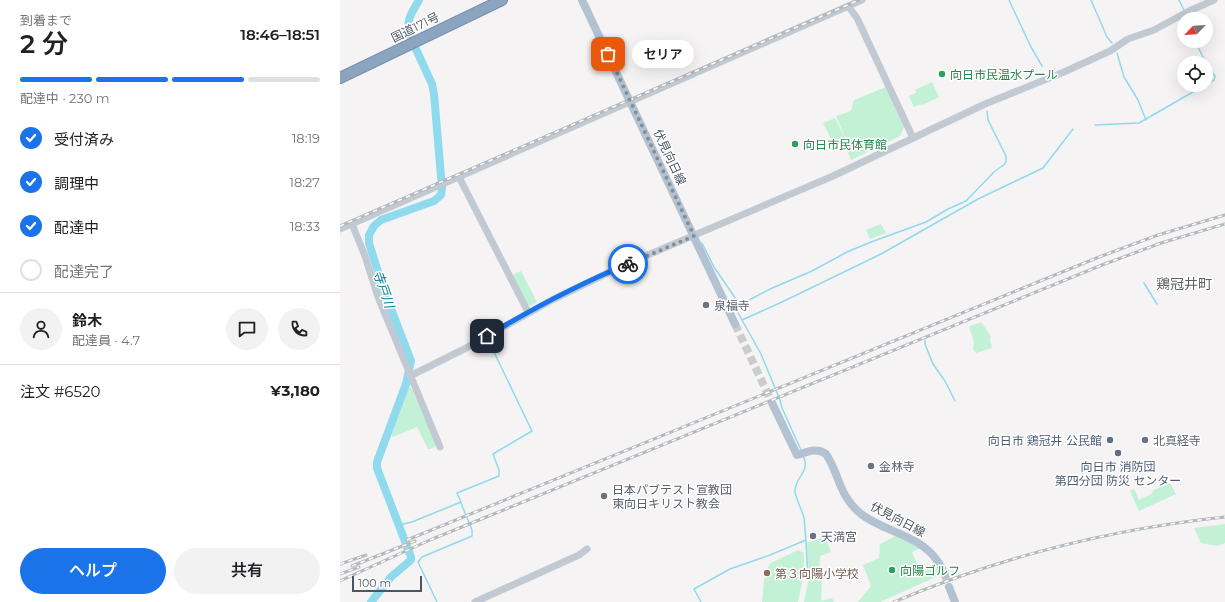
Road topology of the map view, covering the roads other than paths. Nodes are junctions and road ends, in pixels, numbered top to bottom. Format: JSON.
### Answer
{"nodes":[{"id":1,"x":502,"y":0,"type":"edge"},
{"id":2,"x":582,"y":0,"type":"edge"},
{"id":3,"x":862,"y":0,"type":"edge"},
{"id":4,"x":1214,"y":0,"type":"edge"},
{"id":5,"x":848,"y":6,"type":"junction"},
{"id":6,"x":340,"y":78,"type":"edge"},
{"id":7,"x":631,"y":102,"type":"junction"},
{"id":8,"x":913,"y":138,"type":"junction"},
{"id":9,"x":459,"y":177,"type":"junction"},
{"id":10,"x":352,"y":224,"type":"junction"},
{"id":11,"x":340,"y":230,"type":"edge"},
{"id":12,"x":694,"y":236,"type":"junction"},
{"id":13,"x":528,"y":312,"type":"junction"},
{"id":14,"x":735,"y":324,"type":"tunnel mouth"},
{"id":15,"x":410,"y":376,"type":"junction"},
{"id":16,"x":773,"y":405,"type":"tunnel mouth"},
{"id":17,"x":440,"y":447,"type":"dead end"},
{"id":18,"x":587,"y":549,"type":"dead end"},
{"id":19,"x":944,"y":576,"type":"tunnel mouth"},
{"id":20,"x":949,"y":588,"type":"tunnel mouth"},
{"id":21,"x":475,"y":602,"type":"edge"},
{"id":22,"x":955,"y":602,"type":"edge"}],
"edges":[{"from":1,"to":6,"type":"highway","name":"国道171号"},
{"from":2,"to":7,"type":"main road","name":"伏見向日線"},
{"from":3,"to":5,"type":"street"},
{"from":4,"to":8,"type":"street"},
{"from":5,"to":7,"type":"street"},
{"from":5,"to":8,"type":"street"},
{"from":7,"to":9,"type":"street"},
{"from":7,"to":12,"type":"main road","name":"伏見向日線"},
{"from":8,"to":12,"type":"street"},
{"from":9,"to":10,"type":"street"},
{"from":9,"to":13,"type":"street"},
{"from":10,"to":11,"type":"street"},
{"from":10,"to":15,"type":"street"},
{"from":12,"to":13,"type":"street"},
{"from":12,"to":14,"type":"main road","name":"伏見向日線"},
{"from":13,"to":15,"type":"street"},
{"from":15,"to":17,"type":"street"},
{"from":16,"to":19,"type":"main road","name":"伏見向日線"},
{"from":18,"to":21,"type":"street"},
{"from":20,"to":22,"type":"main road"}]}
